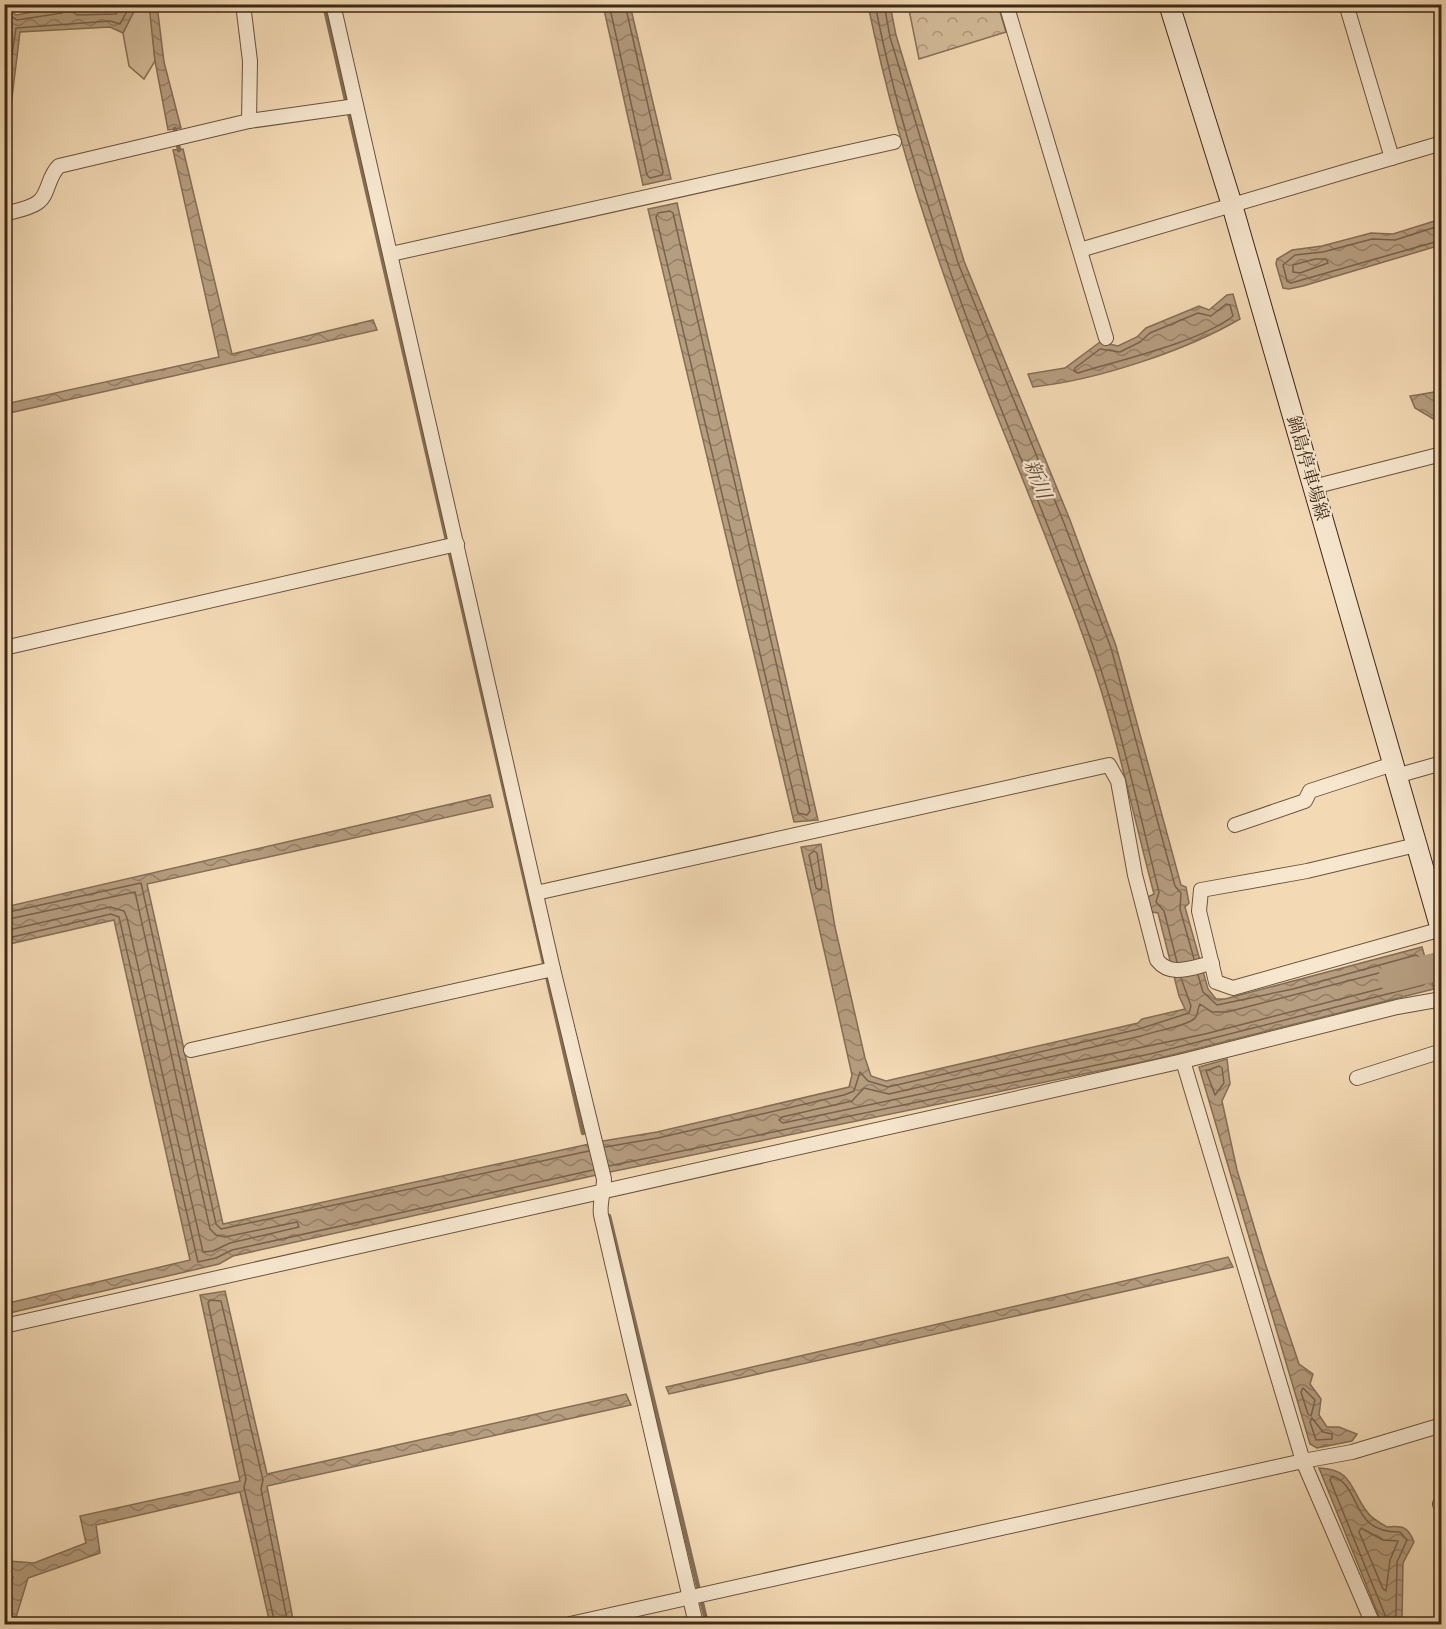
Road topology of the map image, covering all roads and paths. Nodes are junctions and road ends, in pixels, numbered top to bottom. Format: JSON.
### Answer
{"nodes":[{"id":1,"x":243,"y":4,"type":"edge"},
{"id":2,"x":333,"y":4,"type":"edge"},
{"id":3,"x":1006,"y":4,"type":"edge"},
{"id":4,"x":1169,"y":4,"type":"edge"},
{"id":5,"x":1346,"y":4,"type":"edge"},
{"id":6,"x":356,"y":106,"type":"junction"},
{"id":7,"x":249,"y":121,"type":"junction"},
{"id":8,"x":894,"y":142,"type":"dead end"},
{"id":9,"x":1442,"y":143,"type":"edge"},
{"id":10,"x":1392,"y":158,"type":"junction"},
{"id":11,"x":1232,"y":205,"type":"junction"},
{"id":12,"x":4,"y":214,"type":"edge"},
{"id":13,"x":1080,"y":250,"type":"junction"},
{"id":14,"x":391,"y":254,"type":"junction"},
{"id":15,"x":1106,"y":338,"type":"dead end"},
{"id":16,"x":1442,"y":454,"type":"edge"},
{"id":17,"x":1313,"y":487,"type":"junction"},
{"id":18,"x":457,"y":544,"type":"junction"},
{"id":19,"x":4,"y":648,"type":"edge"},
{"id":20,"x":1442,"y":763,"type":"edge"},
{"id":21,"x":1395,"y":770,"type":"junction"},
{"id":22,"x":1235,"y":825,"type":"dead end"},
{"id":23,"x":1416,"y":845,"type":"junction"},
{"id":24,"x":536,"y":893,"type":"junction"},
{"id":25,"x":1441,"y":931,"type":"edge"},
{"id":26,"x":1208,"y":964,"type":"junction"},
{"id":27,"x":548,"y":970,"type":"junction"},
{"id":28,"x":1442,"y":999,"type":"edge"},
{"id":29,"x":192,"y":1050,"type":"dead end"},
{"id":30,"x":1442,"y":1051,"type":"edge"},
{"id":31,"x":1183,"y":1061,"type":"junction"},
{"id":32,"x":1357,"y":1078,"type":"dead end"},
{"id":33,"x":604,"y":1185,"type":"junction"},
{"id":34,"x":4,"y":1326,"type":"edge"},
{"id":35,"x":1442,"y":1425,"type":"edge"},
{"id":36,"x":1303,"y":1461,"type":"junction"},
{"id":37,"x":690,"y":1598,"type":"junction"},
{"id":38,"x":570,"y":1624,"type":"edge"},
{"id":39,"x":696,"y":1624,"type":"edge"},
{"id":40,"x":1373,"y":1624,"type":"edge"}],
"edges":[{"from":1,"to":7,"type":"street"},
{"from":2,"to":6,"type":"street"},
{"from":3,"to":13,"type":"street"},
{"from":4,"to":11,"type":"main road","name":"鍋島停車場線"},
{"from":5,"to":10,"type":"street"},
{"from":6,"to":7,"type":"street"},
{"from":6,"to":14,"type":"street"},
{"from":7,"to":12,"type":"street"},
{"from":8,"to":14,"type":"street"},
{"from":9,"to":10,"type":"street"},
{"from":10,"to":11,"type":"street"},
{"from":11,"to":13,"type":"street"},
{"from":11,"to":17,"type":"main road","name":"鍋島停車場線"},
{"from":13,"to":15,"type":"street"},
{"from":14,"to":18,"type":"street"},
{"from":16,"to":17,"type":"street"},
{"from":17,"to":21,"type":"main road","name":"鍋島停車場線"},
{"from":18,"to":19,"type":"street"},
{"from":18,"to":24,"type":"street"},
{"from":20,"to":21,"type":"street"},
{"from":21,"to":22,"type":"street"},
{"from":21,"to":23,"type":"main road","name":"鍋島停車場線"},
{"from":23,"to":25,"type":"main road","name":"鍋島停車場線"},
{"from":23,"to":26,"type":"street"},
{"from":24,"to":26,"type":"street"},
{"from":24,"to":27,"type":"street"},
{"from":25,"to":26,"type":"street"},
{"from":27,"to":29,"type":"street"},
{"from":27,"to":33,"type":"street"},
{"from":28,"to":31,"type":"street"},
{"from":30,"to":32,"type":"street"},
{"from":31,"to":33,"type":"street"},
{"from":31,"to":36,"type":"street"},
{"from":33,"to":34,"type":"street"},
{"from":33,"to":37,"type":"street"},
{"from":35,"to":36,"type":"street"},
{"from":36,"to":37,"type":"street"},
{"from":36,"to":40,"type":"street"},
{"from":37,"to":38,"type":"street"},
{"from":37,"to":39,"type":"street"}]}
